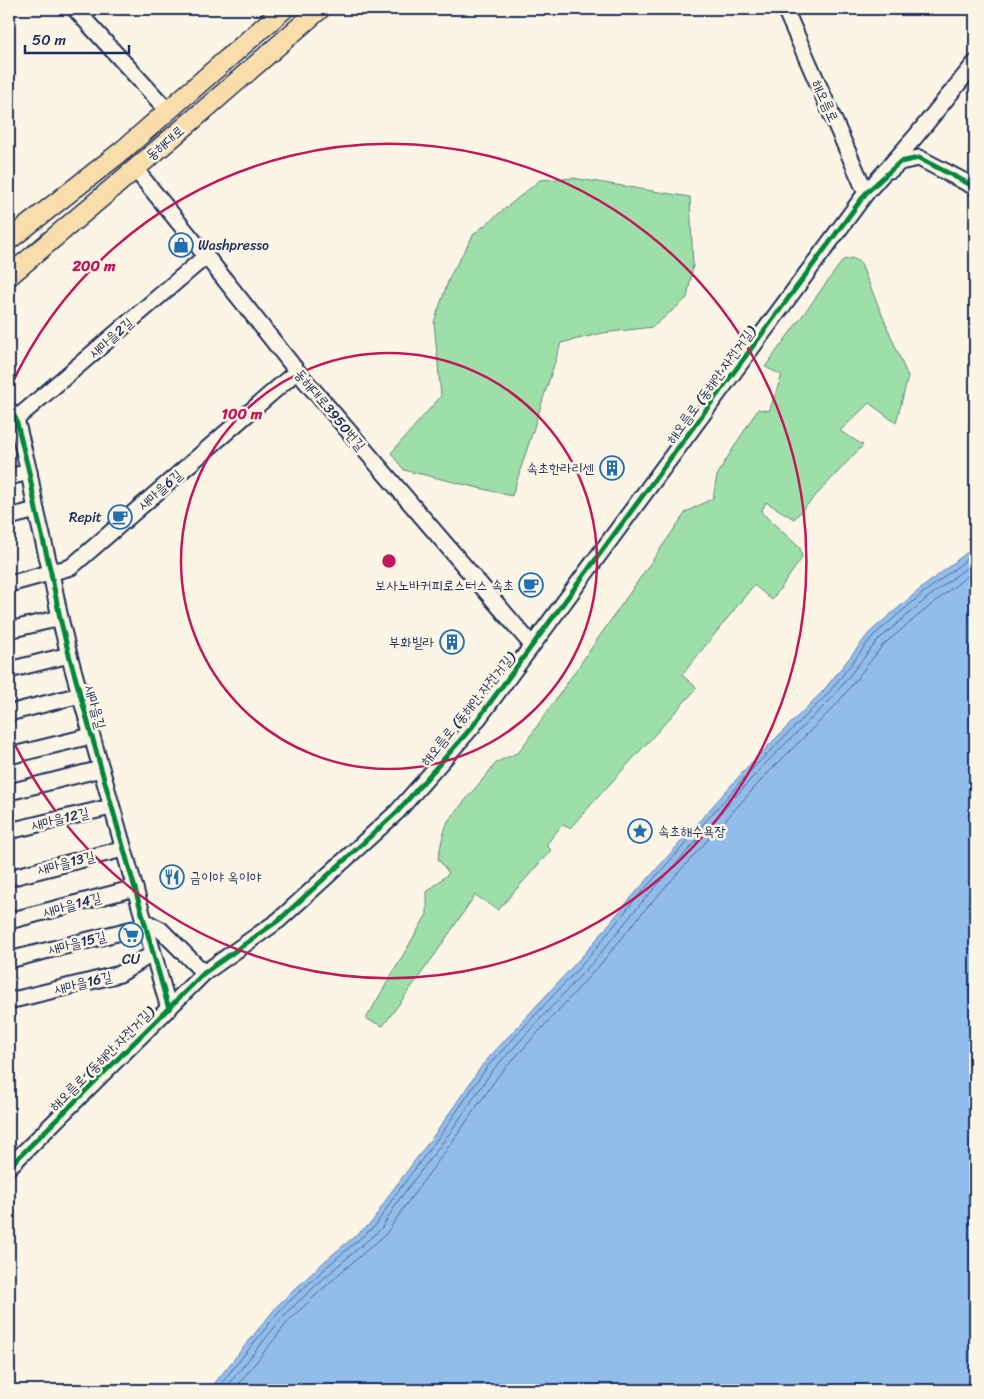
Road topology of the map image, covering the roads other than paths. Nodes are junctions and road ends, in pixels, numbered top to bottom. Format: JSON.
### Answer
{"nodes":[{"id":1,"x":75,"y":9,"type":"edge"},
{"id":2,"x":284,"y":9,"type":"edge"},
{"id":3,"x":320,"y":9,"type":"edge"},
{"id":4,"x":785,"y":9,"type":"edge"},
{"id":5,"x":975,"y":63,"type":"edge"},
{"id":6,"x":167,"y":110,"type":"junction"},
{"id":7,"x":182,"y":128,"type":"junction"},
{"id":8,"x":135,"y":169,"type":"junction"},
{"id":9,"x":975,"y":187,"type":"edge"},
{"id":10,"x":866,"y":192,"type":"junction"},
{"id":11,"x":9,"y":240,"type":"edge"},
{"id":12,"x":206,"y":256,"type":"junction"},
{"id":13,"x":9,"y":276,"type":"edge"},
{"id":14,"x":297,"y":371,"type":"junction"},
{"id":15,"x":12,"y":415,"type":"edge"},
{"id":16,"x":14,"y":438,"type":"edge"},
{"id":17,"x":28,"y":472,"type":"junction"},
{"id":18,"x":9,"y":477,"type":"edge"},
{"id":19,"x":36,"y":510,"type":"junction"},
{"id":20,"x":9,"y":517,"type":"edge"},
{"id":21,"x":51,"y":574,"type":"junction"},
{"id":22,"x":9,"y":584,"type":"edge"},
{"id":23,"x":60,"y":618,"type":"junction"},
{"id":24,"x":9,"y":630,"type":"edge"},
{"id":25,"x":532,"y":645,"type":"junction"},
{"id":26,"x":69,"y":655,"type":"junction"},
{"id":27,"x":9,"y":670,"type":"edge"},
{"id":28,"x":80,"y":695,"type":"junction"},
{"id":29,"x":9,"y":713,"type":"edge"},
{"id":30,"x":91,"y":736,"type":"junction"},
{"id":31,"x":9,"y":756,"type":"edge"},
{"id":32,"x":101,"y":769,"type":"junction"},
{"id":33,"x":9,"y":792,"type":"edge"},
{"id":34,"x":112,"y":807,"type":"junction"},
{"id":35,"x":9,"y":831,"type":"edge"},
{"id":36,"x":123,"y":849,"type":"junction"},
{"id":37,"x":9,"y":878,"type":"edge"},
{"id":38,"x":134,"y":888,"type":"junction"},
{"id":39,"x":9,"y":921,"type":"edge"},
{"id":40,"x":145,"y":924,"type":"junction"},
{"id":41,"x":153,"y":954,"type":"junction"},
{"id":42,"x":9,"y":960,"type":"edge"},
{"id":43,"x":204,"y":973,"type":"junction"},
{"id":44,"x":9,"y":1001,"type":"edge"},
{"id":45,"x":169,"y":1009,"type":"junction"},
{"id":46,"x":9,"y":1167,"type":"edge"}],
"edges":[{"from":1,"to":6,"type":"street"},
{"from":2,"to":6,"type":"main road","name":"동해대로"},
{"from":3,"to":7,"type":"main road","name":"동해대로"},
{"from":4,"to":10,"type":"street","name":"해오름로"},
{"from":5,"to":10,"type":"street"},
{"from":6,"to":7,"type":"main road"},
{"from":6,"to":11,"type":"main road","name":"동해대로"},
{"from":7,"to":8,"type":"main road","name":"동해대로"},
{"from":8,"to":12,"type":"street","name":"동해대로3950번길"},
{"from":8,"to":13,"type":"main road","name":"동해대로"},
{"from":9,"to":10,"type":"street"},
{"from":10,"to":25,"type":"street","name":"해오름로 (동해안 자전거길)"},
{"from":12,"to":14,"type":"street","name":"동해대로3950번길"},
{"from":12,"to":15,"type":"street","name":"새마을2길"},
{"from":14,"to":21,"type":"street","name":"새마을6길"},
{"from":14,"to":25,"type":"street","name":"동해대로3950번길"},
{"from":15,"to":16,"type":"street","name":"새마을길"},
{"from":16,"to":17,"type":"street","name":"새마을길"},
{"from":17,"to":18,"type":"street"},
{"from":17,"to":19,"type":"street","name":"새마을길"},
{"from":19,"to":20,"type":"street"},
{"from":19,"to":21,"type":"street","name":"새마을길"},
{"from":21,"to":22,"type":"street","name":"새마을6길"},
{"from":21,"to":23,"type":"street","name":"새마을길"},
{"from":23,"to":24,"type":"street"},
{"from":23,"to":26,"type":"street","name":"새마을길"},
{"from":25,"to":43,"type":"street","name":"해오름로 (동해안 자전거길)"},
{"from":26,"to":27,"type":"street"},
{"from":26,"to":28,"type":"street","name":"새마을길"},
{"from":28,"to":29,"type":"street"},
{"from":28,"to":30,"type":"street","name":"새마을길"},
{"from":30,"to":31,"type":"street"},
{"from":30,"to":32,"type":"street","name":"새마을길"},
{"from":32,"to":33,"type":"street"},
{"from":32,"to":34,"type":"street","name":"새마을길"},
{"from":34,"to":35,"type":"street","name":"새마을12길"},
{"from":34,"to":36,"type":"street","name":"새마을길"},
{"from":36,"to":37,"type":"street","name":"새마을13길"},
{"from":36,"to":38,"type":"street","name":"새마을길"},
{"from":38,"to":39,"type":"street","name":"새마을14길"},
{"from":38,"to":40,"type":"street","name":"새마을길"},
{"from":40,"to":41,"type":"street","name":"새마을길"},
{"from":40,"to":42,"type":"street","name":"새마을15길"},
{"from":40,"to":43,"type":"street"},
{"from":41,"to":44,"type":"street","name":"새마을16길"},
{"from":41,"to":45,"type":"street","name":"새마을길"},
{"from":43,"to":45,"type":"street","name":"해오름로 (동해안 자전거길)"},
{"from":45,"to":46,"type":"street","name":"해오름로 (동해안 자전거길)"}]}
